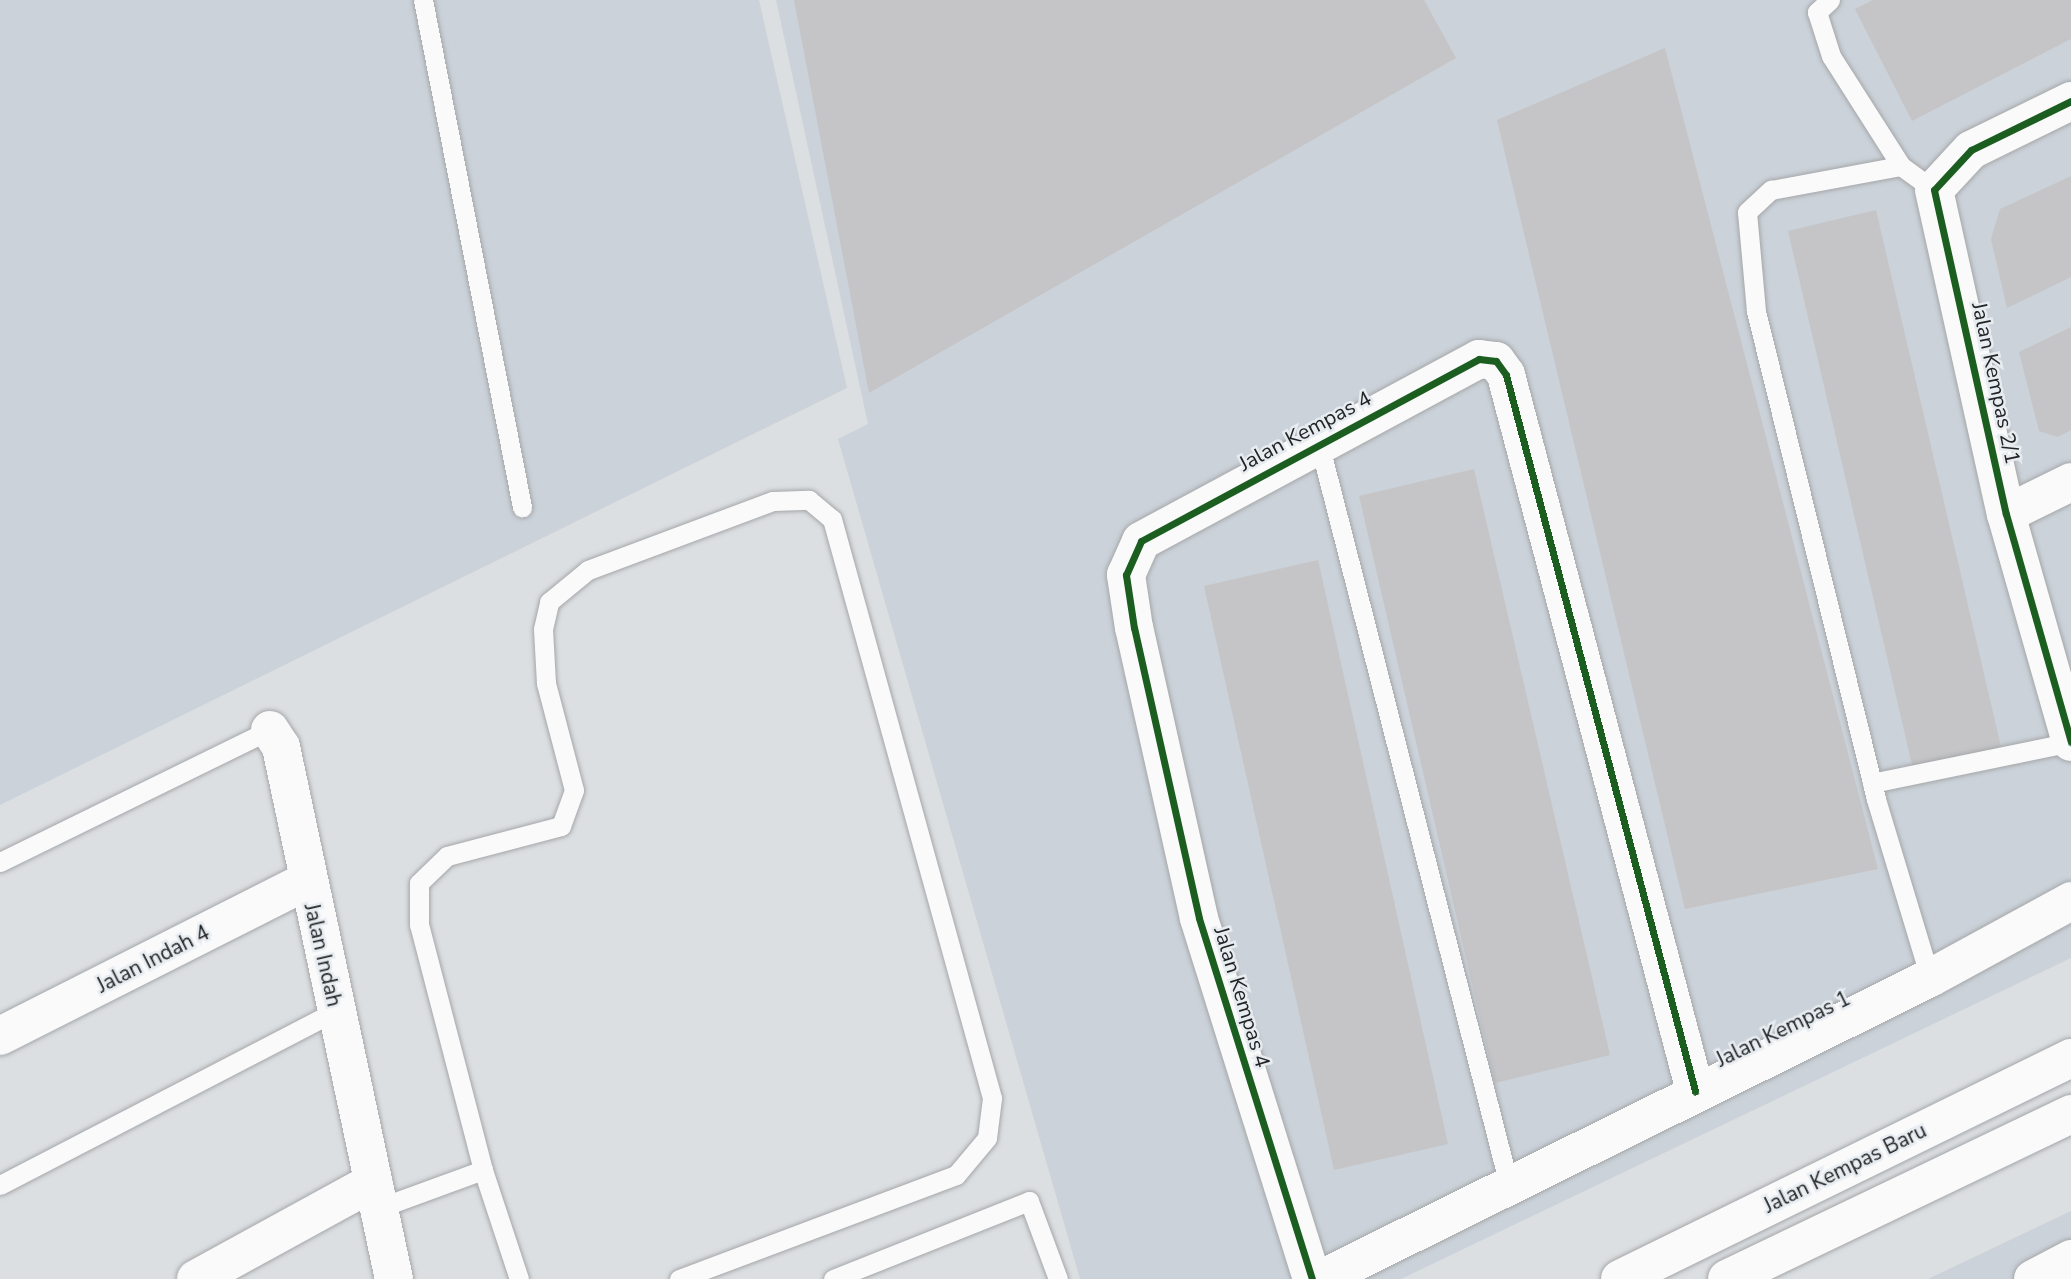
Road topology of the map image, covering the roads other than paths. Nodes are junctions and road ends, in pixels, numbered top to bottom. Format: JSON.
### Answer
{"nodes":[{"id":1,"x":423,"y":0,"type":"edge"},
{"id":2,"x":1830,"y":0,"type":"edge"},
{"id":3,"x":2071,"y":101,"type":"edge"},
{"id":4,"x":1901,"y":166,"type":"junction"},
{"id":5,"x":1934,"y":190,"type":"junction"},
{"id":6,"x":1319,"y":443,"type":"junction"},
{"id":7,"x":2071,"y":482,"type":"edge"},
{"id":8,"x":522,"y":507,"type":"dead end"},
{"id":9,"x":2007,"y":514,"type":"junction"},
{"id":10,"x":2067,"y":699,"type":"edge"},
{"id":11,"x":270,"y":730,"type":"joint"},
{"id":12,"x":2071,"y":742,"type":"edge"},
{"id":13,"x":1872,"y":783,"type":"junction"},
{"id":14,"x":0,"y":862,"type":"edge"},
{"id":15,"x":307,"y":881,"type":"junction"},
{"id":16,"x":2071,"y":901,"type":"edge"},
{"id":17,"x":1930,"y":978,"type":"junction"},
{"id":18,"x":335,"y":1011,"type":"junction"},
{"id":19,"x":0,"y":1036,"type":"edge"},
{"id":20,"x":2071,"y":1058,"type":"edge"},
{"id":21,"x":1695,"y":1091,"type":"junction"},
{"id":22,"x":2071,"y":1114,"type":"edge"},
{"id":23,"x":483,"y":1170,"type":"junction"},
{"id":24,"x":0,"y":1185,"type":"edge"},
{"id":25,"x":1510,"y":1189,"type":"junction"},
{"id":26,"x":376,"y":1195,"type":"junction"},
{"id":27,"x":2071,"y":1259,"type":"edge"},
{"id":28,"x":196,"y":1279,"type":"edge"},
{"id":29,"x":394,"y":1279,"type":"edge"},
{"id":30,"x":519,"y":1279,"type":"edge"},
{"id":31,"x":679,"y":1279,"type":"edge"},
{"id":32,"x":833,"y":1279,"type":"edge"},
{"id":33,"x":1058,"y":1279,"type":"edge"},
{"id":34,"x":1312,"y":1279,"type":"edge"},
{"id":35,"x":1321,"y":1279,"type":"edge"},
{"id":36,"x":1620,"y":1279,"type":"edge"},
{"id":37,"x":1727,"y":1279,"type":"edge"},
{"id":38,"x":2032,"y":1279,"type":"edge"}],
"edges":[{"from":1,"to":8,"type":"lane"},
{"from":2,"to":4,"type":"lane"},
{"from":3,"to":5,"type":"street"},
{"from":4,"to":5,"type":"lane"},
{"from":4,"to":13,"type":"lane"},
{"from":5,"to":9,"type":"street","name":"Jalan Kempas 2/1"},
{"from":6,"to":21,"type":"street","name":"Jalan Kempas 4"},
{"from":6,"to":25,"type":"lane"},
{"from":6,"to":34,"type":"street","name":"Jalan Kempas 4"},
{"from":7,"to":9,"type":"street"},
{"from":9,"to":10,"type":"street","name":"Jalan Kempas 2/1"},
{"from":10,"to":12,"type":"street","name":"Jalan Kempas 2/1"},
{"from":11,"to":14,"type":"lane"},
{"from":11,"to":15,"type":"street","name":"Jalan Indah"},
{"from":12,"to":13,"type":"lane"},
{"from":13,"to":17,"type":"lane"},
{"from":15,"to":18,"type":"street","name":"Jalan Indah"},
{"from":15,"to":19,"type":"street","name":"Jalan Indah 4"},
{"from":16,"to":17,"type":"street","name":"Jalan Kempas 1"},
{"from":17,"to":21,"type":"street","name":"Jalan Kempas 1"},
{"from":18,"to":24,"type":"lane"},
{"from":18,"to":26,"type":"street","name":"Jalan Indah"},
{"from":20,"to":36,"type":"street","name":"Jalan Kempas Baru"},
{"from":21,"to":25,"type":"street","name":"Jalan Kempas 1"},
{"from":22,"to":37,"type":"street"},
{"from":23,"to":26,"type":"lane"},
{"from":23,"to":30,"type":"lane"},
{"from":23,"to":31,"type":"lane"},
{"from":25,"to":35,"type":"street","name":"Jalan Kempas 1"},
{"from":26,"to":28,"type":"street"},
{"from":26,"to":29,"type":"street","name":"Jalan Indah"},
{"from":27,"to":38,"type":"street"},
{"from":32,"to":33,"type":"lane"}]}
